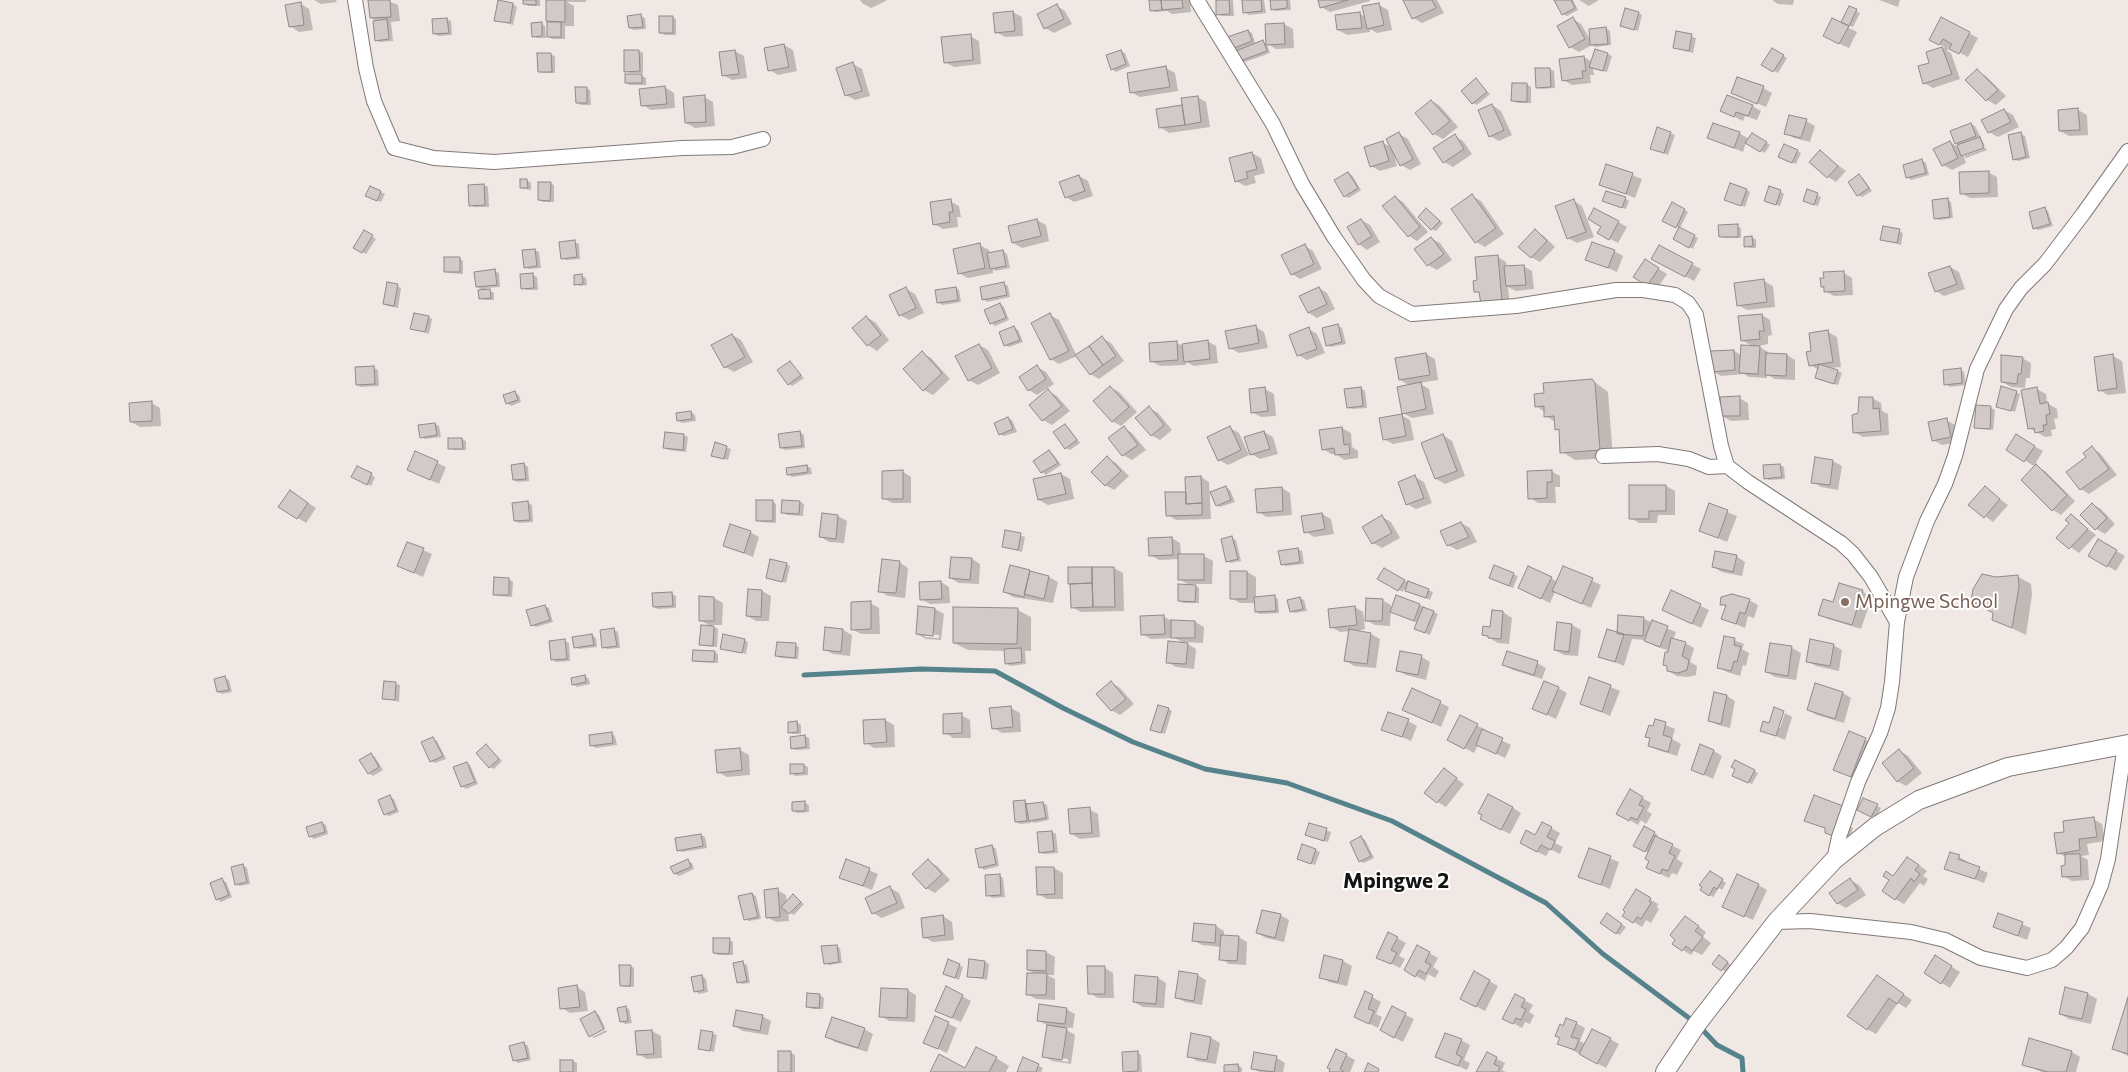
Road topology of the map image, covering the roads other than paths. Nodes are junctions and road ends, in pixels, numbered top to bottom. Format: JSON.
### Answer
{"nodes":[{"id":1,"x":354,"y":0,"type":"edge"},
{"id":2,"x":1197,"y":0,"type":"edge"},
{"id":3,"x":763,"y":139,"type":"dead end"},
{"id":4,"x":2128,"y":151,"type":"edge"},
{"id":5,"x":1603,"y":456,"type":"dead end"},
{"id":6,"x":1727,"y":466,"type":"junction"},
{"id":7,"x":1897,"y":622,"type":"junction"},
{"id":8,"x":2127,"y":744,"type":"edge"},
{"id":9,"x":1834,"y":860,"type":"junction"},
{"id":10,"x":1776,"y":922,"type":"junction"},
{"id":11,"x":1665,"y":1072,"type":"edge"}],
"edges":[{"from":1,"to":3,"type":"street"},
{"from":2,"to":6,"type":"street"},
{"from":4,"to":7,"type":"street"},
{"from":5,"to":6,"type":"street"},
{"from":6,"to":7,"type":"street"},
{"from":7,"to":9,"type":"street"},
{"from":8,"to":9,"type":"street"},
{"from":8,"to":10,"type":"street"},
{"from":9,"to":10,"type":"street"},
{"from":10,"to":11,"type":"street"}]}
